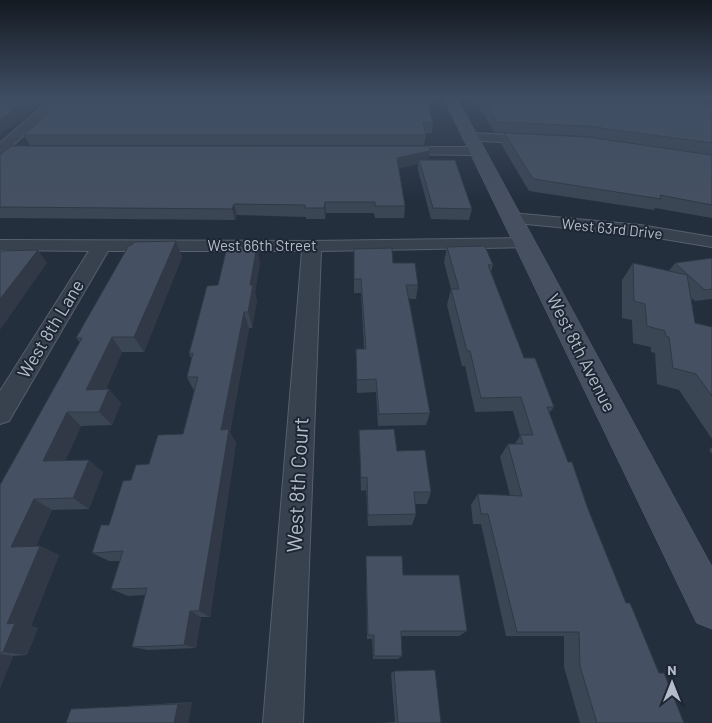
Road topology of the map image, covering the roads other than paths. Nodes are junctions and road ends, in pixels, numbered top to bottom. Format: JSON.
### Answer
{"nodes":[{"id":1,"x":21,"y":132,"type":"edge"},
{"id":2,"x":468,"y":132,"type":"edge"},
{"id":3,"x":546,"y":141,"type":"edge"},
{"id":4,"x":474,"y":144,"type":"junction"},
{"id":5,"x":0,"y":151,"type":"edge"},
{"id":6,"x":388,"y":151,"type":"edge"},
{"id":7,"x":50,"y":152,"type":"edge"},
{"id":8,"x":518,"y":231,"type":"junction"},
{"id":9,"x":712,"y":242,"type":"edge"},
{"id":10,"x":0,"y":245,"type":"edge"},
{"id":11,"x":102,"y":245,"type":"junction"},
{"id":12,"x":312,"y":246,"type":"junction"},
{"id":13,"x":0,"y":413,"type":"edge"},
{"id":14,"x":712,"y":608,"type":"edge"},
{"id":15,"x":283,"y":723,"type":"edge"}],
"edges":[{"from":1,"to":5,"type":"street"},
{"from":2,"to":4,"type":"street","name":"West 8th Avenue"},
{"from":3,"to":4,"type":"street"},
{"from":4,"to":6,"type":"street"},
{"from":4,"to":8,"type":"street","name":"West 8th Avenue"},
{"from":5,"to":7,"type":"street"},
{"from":8,"to":9,"type":"street","name":"West 63rd Drive"},
{"from":8,"to":12,"type":"street","name":"West 66th Street"},
{"from":8,"to":14,"type":"street","name":"West 8th Avenue"},
{"from":10,"to":11,"type":"street","name":"West 66th Street"},
{"from":11,"to":12,"type":"street","name":"West 66th Street"},
{"from":11,"to":13,"type":"street","name":"West 8th Lane"},
{"from":12,"to":15,"type":"street","name":"West 8th Court"}]}
